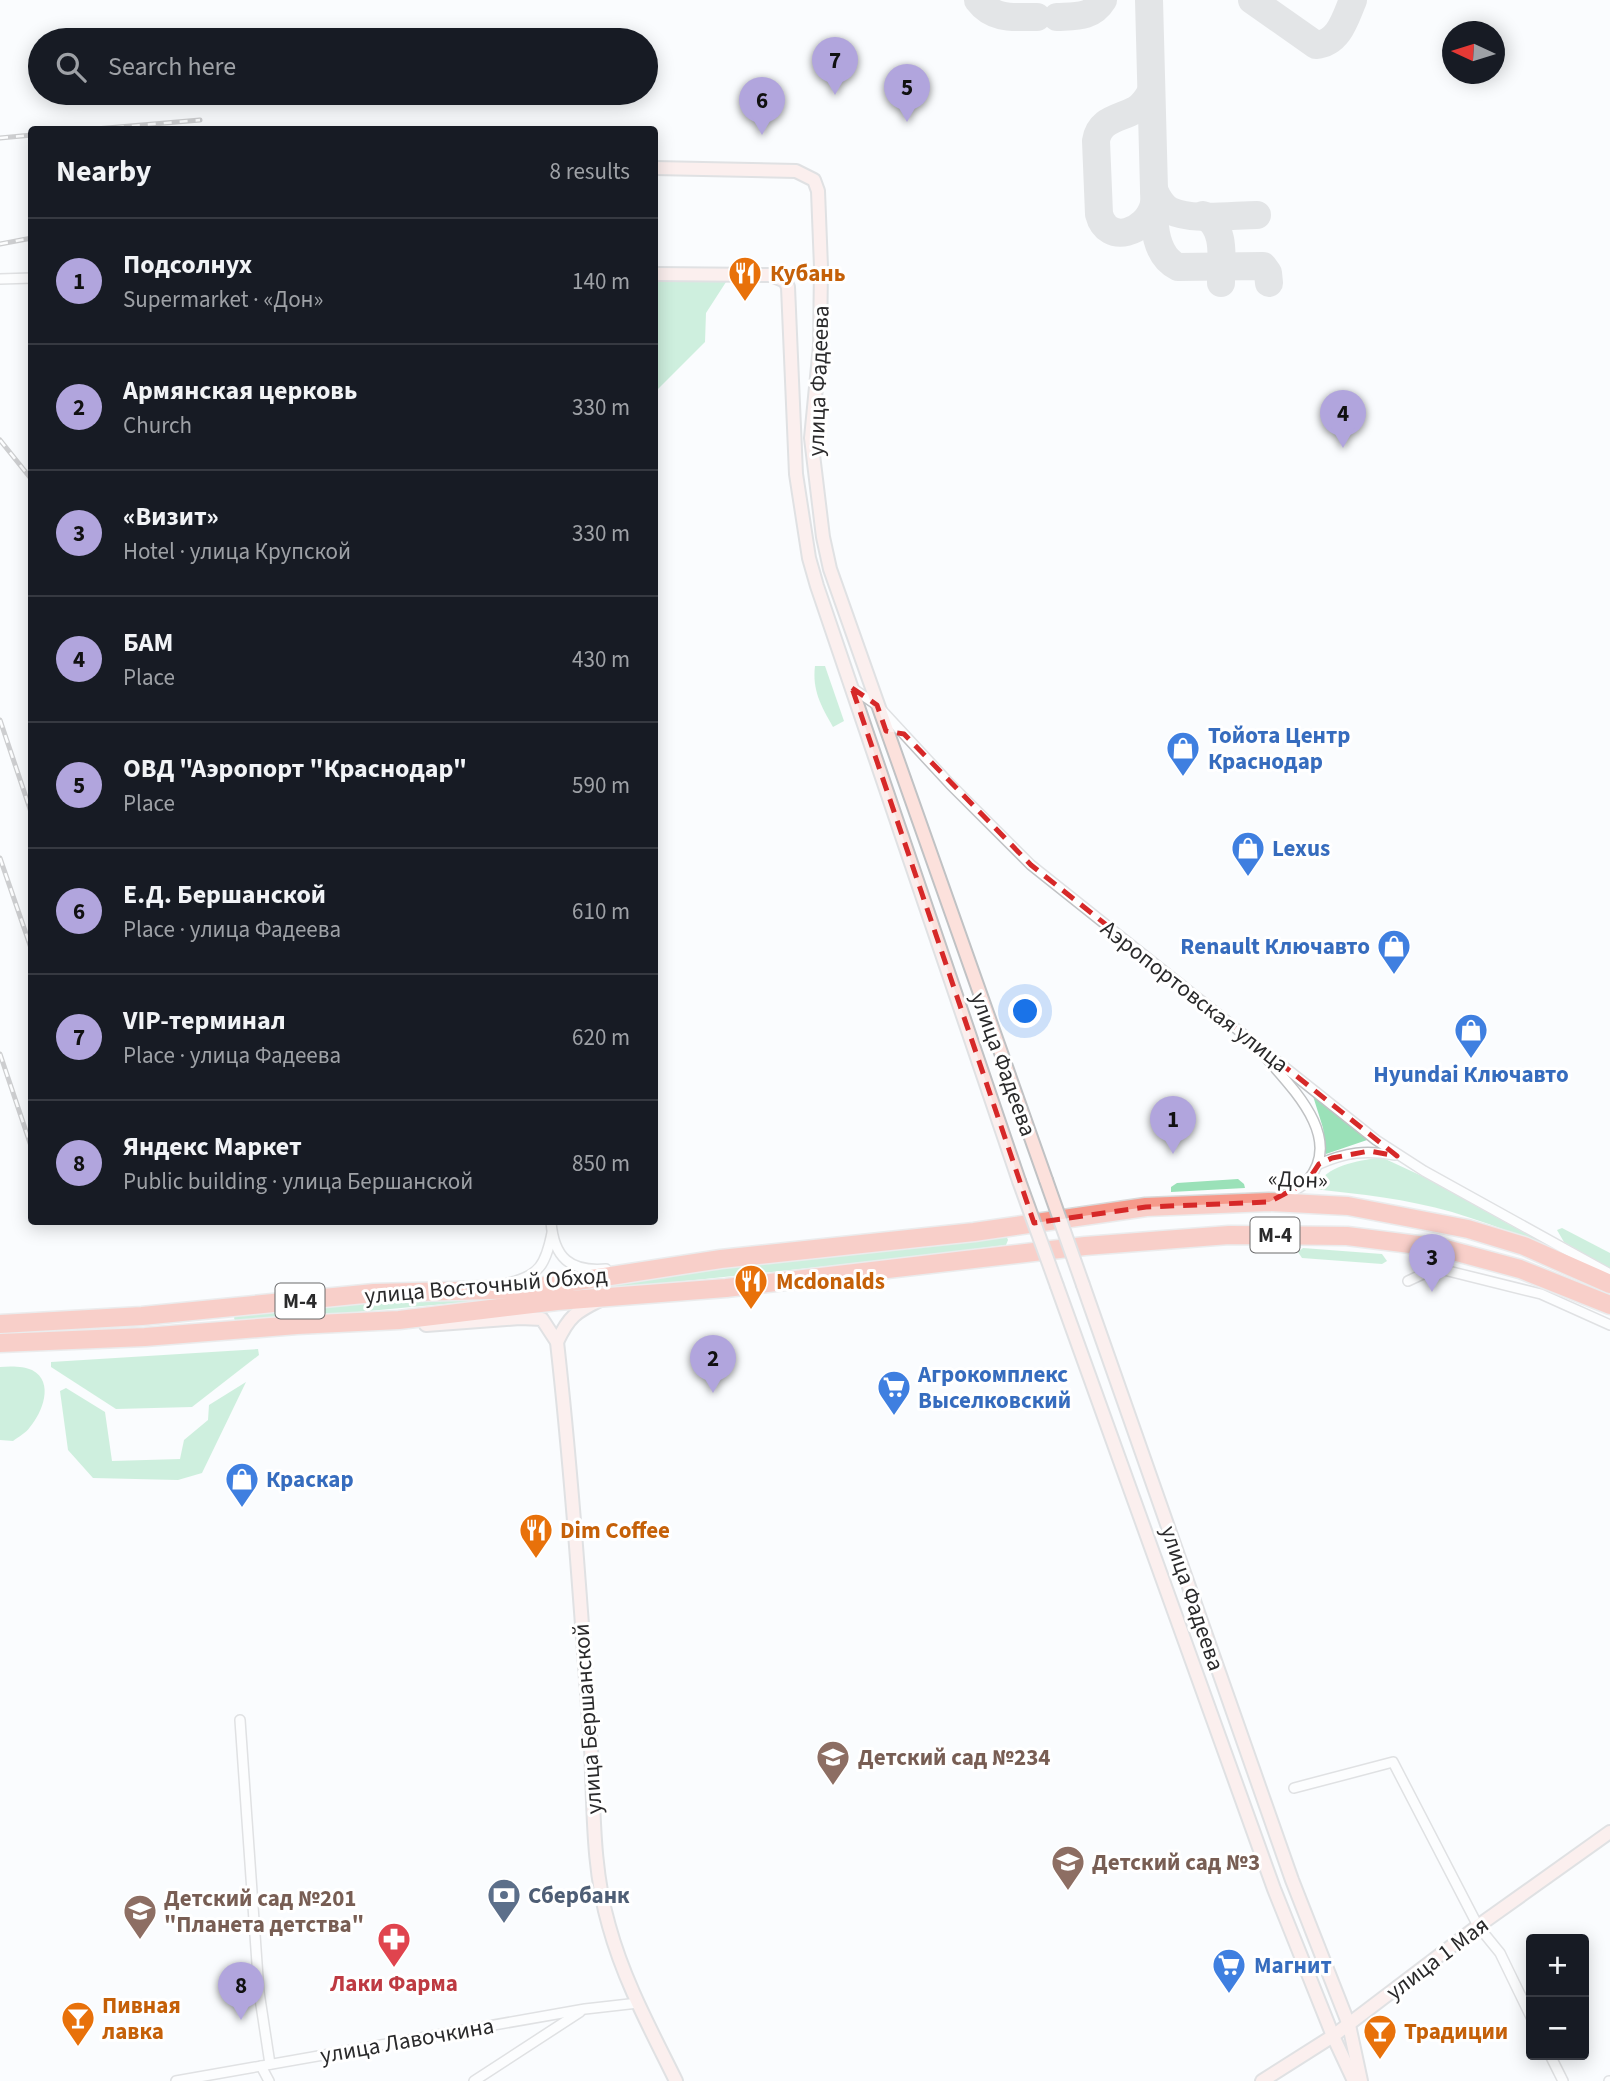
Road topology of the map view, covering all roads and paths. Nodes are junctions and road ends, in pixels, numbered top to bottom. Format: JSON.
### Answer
{"nodes":[{"id":1,"x":658,"y":168,"type":"edge"},
{"id":2,"x":658,"y":274,"type":"edge"},
{"id":3,"x":28,"y":278,"type":"edge"},
{"id":4,"x":0,"y":279,"type":"edge"},
{"id":5,"x":817,"y":363,"type":"junction"},
{"id":6,"x":792,"y":365,"type":"junction"},
{"id":7,"x":855,"y":643,"type":"junction"},
{"id":8,"x":839,"y":649,"type":"junction"},
{"id":9,"x":862,"y":660,"type":"junction"},
{"id":10,"x":845,"y":666,"type":"junction"},
{"id":11,"x":852,"y":688,"type":"junction"},
{"id":12,"x":877,"y":705,"type":"junction"},
{"id":13,"x":904,"y":734,"type":"junction"},
{"id":14,"x":891,"y":744,"type":"junction"},
{"id":15,"x":1256,"y":1045,"type":"junction"},
{"id":16,"x":1022,"y":1115,"type":"junction"},
{"id":17,"x":999,"y":1123,"type":"junction"},
{"id":18,"x":1397,"y":1156,"type":"junction"},
{"id":19,"x":1319,"y":1164,"type":"junction"},
{"id":20,"x":1269,"y":1202,"type":"junction"},
{"id":21,"x":552,"y":1226,"type":"edge"},
{"id":22,"x":974,"y":1232,"type":"joint"},
{"id":23,"x":674,"y":1267,"type":"junction"},
{"id":24,"x":1610,"y":1275,"type":"edge"},
{"id":25,"x":1408,"y":1281,"type":"dead end"},
{"id":26,"x":1610,"y":1284,"type":"edge"},
{"id":27,"x":459,"y":1293,"type":"junction"},
{"id":28,"x":604,"y":1298,"type":"junction"},
{"id":29,"x":1610,"y":1306,"type":"edge"},
{"id":30,"x":399,"y":1320,"type":"junction"},
{"id":31,"x":0,"y":1324,"type":"edge"},
{"id":32,"x":1610,"y":1325,"type":"edge"},
{"id":33,"x":557,"y":1342,"type":"junction"},
{"id":34,"x":0,"y":1343,"type":"edge"},
{"id":35,"x":240,"y":1720,"type":"dead end"},
{"id":36,"x":1294,"y":1788,"type":"dead end"},
{"id":37,"x":1610,"y":1832,"type":"edge"},
{"id":38,"x":1292,"y":1880,"type":"junction"},
{"id":39,"x":1274,"y":1889,"type":"junction"},
{"id":40,"x":1478,"y":1926,"type":"junction"},
{"id":41,"x":638,"y":2003,"type":"junction"},
{"id":42,"x":1526,"y":2007,"type":"edge"},
{"id":43,"x":584,"y":2009,"type":"junction"},
{"id":44,"x":1349,"y":2025,"type":"junction"},
{"id":45,"x":1333,"y":2036,"type":"junction"},
{"id":46,"x":1552,"y":2060,"type":"edge"},
{"id":47,"x":265,"y":2065,"type":"junction"},
{"id":48,"x":176,"y":2081,"type":"edge"},
{"id":49,"x":269,"y":2081,"type":"edge"},
{"id":50,"x":474,"y":2081,"type":"edge"},
{"id":51,"x":676,"y":2081,"type":"edge"},
{"id":52,"x":1262,"y":2081,"type":"edge"},
{"id":53,"x":1354,"y":2081,"type":"edge"},
{"id":54,"x":1361,"y":2081,"type":"edge"},
{"id":55,"x":1563,"y":2081,"type":"edge"}],
"edges":[{"from":1,"to":5,"type":"main road","name":"улица Фадеева"},
{"from":2,"to":6,"type":"main road","name":"улица Фадеева"},
{"from":3,"to":4,"type":"street"},
{"from":5,"to":6,"type":"main road"},
{"from":5,"to":7,"type":"main road","name":"улица Фадеева"},
{"from":6,"to":8,"type":"main road","name":"улица Фадеева"},
{"from":7,"to":8,"type":"main road"},
{"from":7,"to":9,"type":"main road","name":"улица Фадеева"},
{"from":8,"to":10,"type":"main road","name":"улица Фадеева"},
{"from":9,"to":10,"type":"main road"},
{"from":9,"to":12,"type":"main road","name":"улица Фадеева"},
{"from":10,"to":11,"type":"main road","name":"улица Фадеева"},
{"from":11,"to":12,"type":"street","name":"Аэропортовская улица"},
{"from":11,"to":17,"type":"main road","name":"улица Фадеева"},
{"from":12,"to":13,"type":"street","name":"Аэропортовская улица"},
{"from":12,"to":14,"type":"main road","name":"улица Фадеева"},
{"from":13,"to":14,"type":"street"},
{"from":13,"to":15,"type":"street","name":"Аэропортовская улица"},
{"from":14,"to":16,"type":"main road","name":"улица Фадеева"},
{"from":15,"to":18,"type":"street","name":"Аэропортовская улица"},
{"from":15,"to":19,"type":"street"},
{"from":16,"to":17,"type":"main road"},
{"from":16,"to":38,"type":"main road","name":"улица Фадеева","bridge":true},
{"from":17,"to":39,"type":"main road","name":"улица Фадеева","bridge":true},
{"from":18,"to":19,"type":"street"},
{"from":18,"to":24,"type":"street","name":"Аэропортовская улица"},
{"from":19,"to":20,"type":"street"},
{"from":20,"to":22,"type":"highway","name":"«Дон»","number":"М-4"},
{"from":20,"to":26,"type":"highway","name":"«Дон»","number":"М-4"},
{"from":21,"to":23,"type":"street"},
{"from":21,"to":27,"type":"street"},
{"from":22,"to":23,"type":"highway","name":"улица Восточный Обход","number":"М-4"},
{"from":23,"to":27,"type":"highway","name":"улица Восточный Обход","number":"М-4"},
{"from":25,"to":32,"type":"street"},
{"from":27,"to":31,"type":"highway","name":"улица Восточный Обход","number":"М-4"},
{"from":28,"to":29,"type":"highway","name":"улица Восточный Обход","number":"М-4"},
{"from":28,"to":30,"type":"highway","name":"улица Восточный Обход","number":"М-4"},
{"from":28,"to":33,"type":"main road"},
{"from":30,"to":33,"type":"main road"},
{"from":30,"to":34,"type":"highway","name":"улица Восточный Обход","number":"М-4"},
{"from":33,"to":41,"type":"main road","name":"улица Бершанской"},
{"from":35,"to":47,"type":"street"},
{"from":36,"to":40,"type":"street"},
{"from":37,"to":40,"type":"main road","name":"улица 1 Мая"},
{"from":38,"to":39,"type":"main road"},
{"from":38,"to":44,"type":"main road","name":"улица Фадеева"},
{"from":39,"to":45,"type":"main road","name":"улица Фадеева"},
{"from":40,"to":42,"type":"street"},
{"from":40,"to":44,"type":"main road","name":"улица 1 Мая"},
{"from":41,"to":43,"type":"street","name":"улица Лавочкина"},
{"from":41,"to":51,"type":"main road","name":"улица Бершанской"},
{"from":43,"to":47,"type":"street","name":"улица Лавочкина"},
{"from":43,"to":50,"type":"street"},
{"from":44,"to":45,"type":"main road","name":"улица 1 Мая"},
{"from":44,"to":54,"type":"main road","name":"улица Фадеева"},
{"from":45,"to":52,"type":"main road","name":"улица 1 Мая"},
{"from":45,"to":53,"type":"main road","name":"улица Фадеева"},
{"from":46,"to":55,"type":"street"},
{"from":47,"to":48,"type":"street","name":"улица Лавочкина"},
{"from":47,"to":49,"type":"street"}]}
